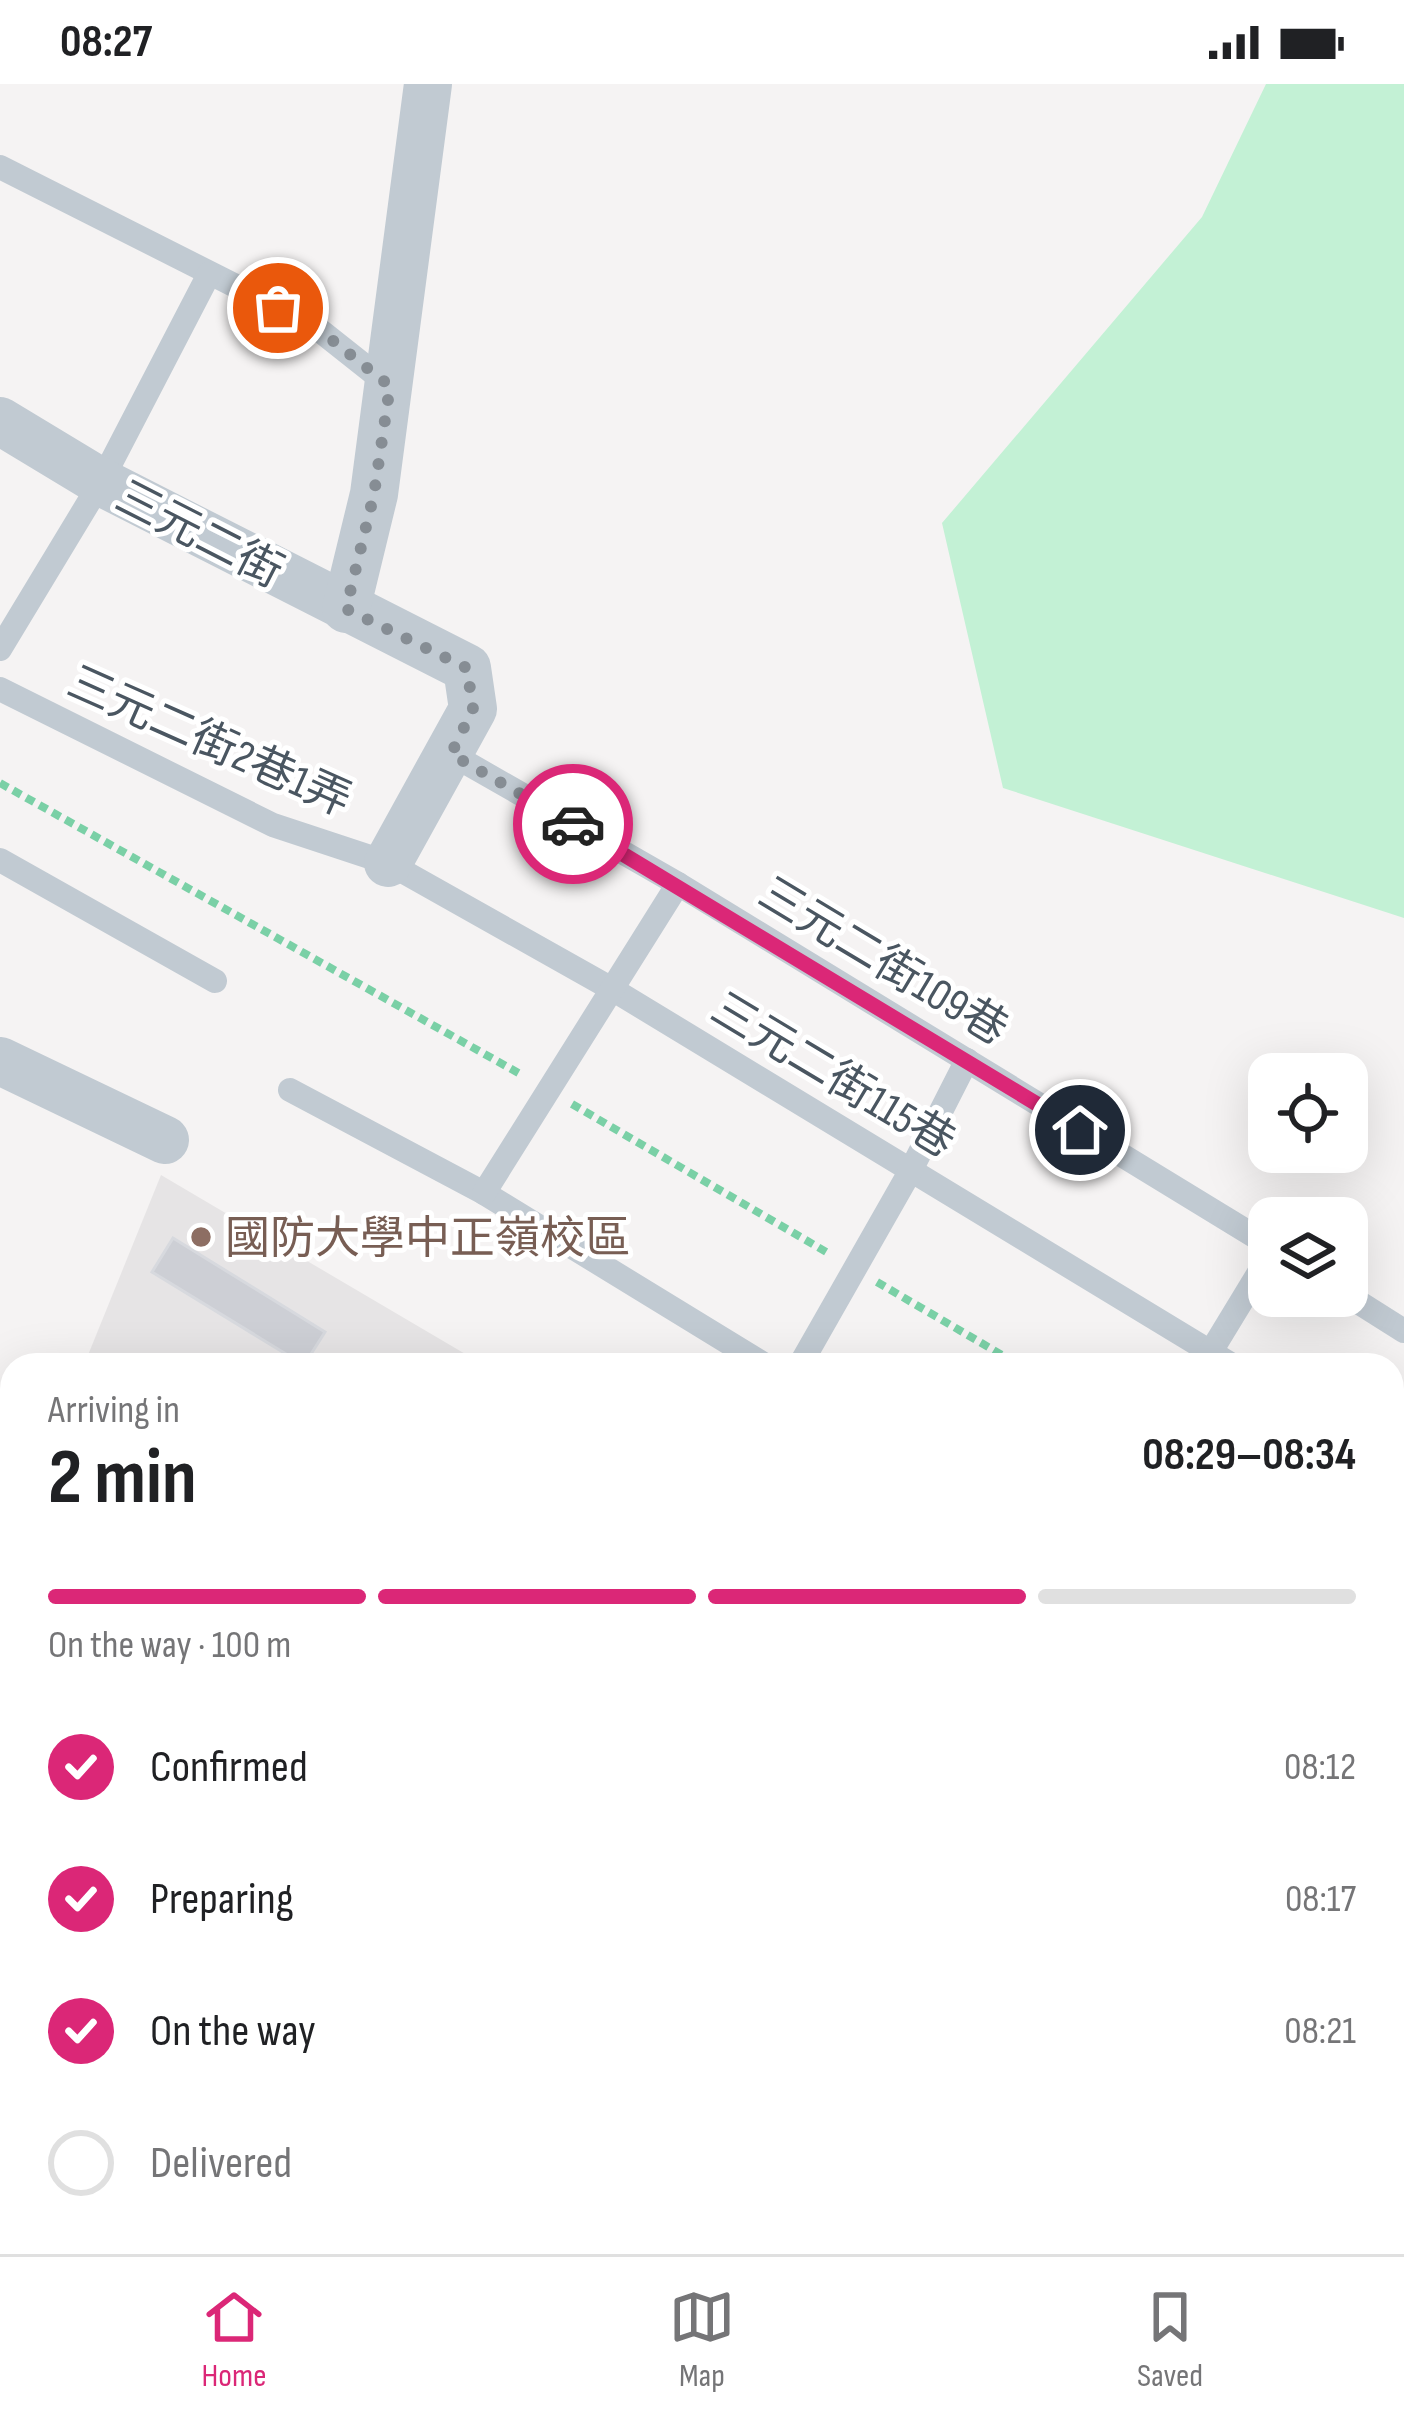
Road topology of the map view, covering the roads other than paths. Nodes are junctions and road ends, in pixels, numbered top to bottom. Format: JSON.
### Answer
{"nodes":[{"id":1,"x":428,"y":84,"type":"edge"},
{"id":2,"x":0,"y":167,"type":"edge"},
{"id":3,"x":209,"y":274,"type":"junction"},
{"id":4,"x":390,"y":386,"type":"junction"},
{"id":5,"x":0,"y":422,"type":"edge"},
{"id":6,"x":101,"y":482,"type":"junction"},
{"id":7,"x":346,"y":609,"type":"junction"},
{"id":8,"x":0,"y":649,"type":"edge"},
{"id":9,"x":0,"y":689,"type":"edge"},
{"id":10,"x":451,"y":754,"type":"junction"},
{"id":11,"x":0,"y":860,"type":"edge"},
{"id":12,"x":388,"y":862,"type":"junction"},
{"id":13,"x":678,"y":884,"type":"junction"},
{"id":14,"x":215,"y":981,"type":"dead end"},
{"id":15,"x":612,"y":989,"type":"junction"},
{"id":16,"x":967,"y":1060,"type":"junction"},
{"id":17,"x":0,"y":1061,"type":"edge"},
{"id":18,"x":290,"y":1090,"type":"dead end"},
{"id":19,"x":165,"y":1140,"type":"dead end"},
{"id":20,"x":910,"y":1170,"type":"junction"},
{"id":21,"x":484,"y":1193,"type":"junction"},
{"id":22,"x":1248,"y":1232,"type":"edge"},
{"id":23,"x":1248,"y":1297,"type":"edge"},
{"id":24,"x":1368,"y":1308,"type":"edge"},
{"id":25,"x":1404,"y":1331,"type":"edge"},
{"id":26,"x":745,"y":1353,"type":"edge"},
{"id":27,"x":807,"y":1353,"type":"edge"},
{"id":28,"x":1202,"y":1353,"type":"edge"},
{"id":29,"x":1219,"y":1353,"type":"edge"}],
"edges":[{"from":1,"to":4,"type":"street"},
{"from":2,"to":3,"type":"lane"},
{"from":3,"to":4,"type":"lane"},
{"from":3,"to":6,"type":"lane"},
{"from":4,"to":7,"type":"street"},
{"from":5,"to":6,"type":"street","name":"三元二街"},
{"from":6,"to":7,"type":"street","name":"三元二街"},
{"from":6,"to":8,"type":"lane"},
{"from":7,"to":10,"type":"street","name":"三元二街"},
{"from":9,"to":12,"type":"lane","name":"三元二街2巷1弄"},
{"from":10,"to":12,"type":"street","name":"三元二街"},
{"from":10,"to":13,"type":"lane","name":"三元二街109巷"},
{"from":11,"to":14,"type":"lane"},
{"from":12,"to":15,"type":"lane","name":"三元二街115巷"},
{"from":13,"to":15,"type":"lane"},
{"from":13,"to":16,"type":"lane","name":"三元二街109巷"},
{"from":15,"to":20,"type":"lane","name":"三元二街115巷"},
{"from":15,"to":21,"type":"lane"},
{"from":16,"to":20,"type":"lane"},
{"from":16,"to":22,"type":"lane","name":"三元二街109巷"},
{"from":17,"to":19,"type":"street"},
{"from":18,"to":21,"type":"lane"},
{"from":20,"to":27,"type":"lane"},
{"from":20,"to":28,"type":"lane","name":"三元二街115巷"},
{"from":21,"to":26,"type":"lane"},
{"from":23,"to":29,"type":"lane"},
{"from":24,"to":25,"type":"lane"}]}
